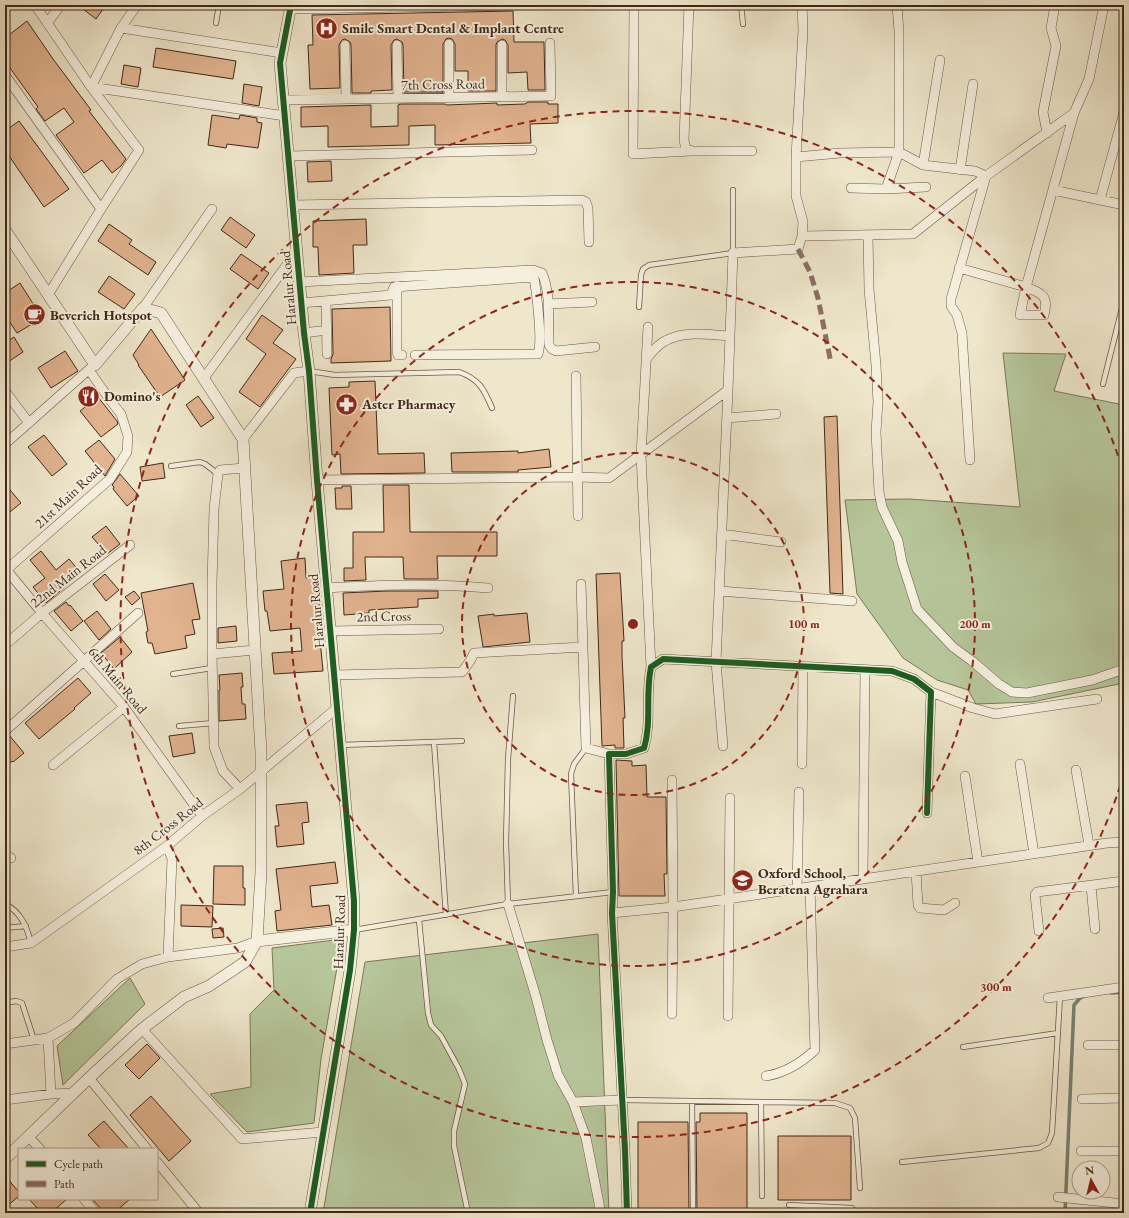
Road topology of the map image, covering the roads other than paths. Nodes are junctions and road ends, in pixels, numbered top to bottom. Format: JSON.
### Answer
{"nodes":[{"id":1,"x":35,"y":5,"type":"edge"},
{"id":2,"x":61,"y":5,"type":"edge"},
{"id":3,"x":137,"y":5,"type":"edge"},
{"id":4,"x":219,"y":5,"type":"edge"},
{"id":5,"x":528,"y":5,"type":"edge"},
{"id":6,"x":634,"y":5,"type":"edge"},
{"id":7,"x":689,"y":5,"type":"edge"},
{"id":8,"x":741,"y":5,"type":"edge"},
{"id":9,"x":802,"y":5,"type":"edge"},
{"id":10,"x":897,"y":5,"type":"edge"},
{"id":11,"x":1055,"y":5,"type":"edge"},
{"id":12,"x":1104,"y":5,"type":"edge"},
{"id":13,"x":290,"y":7,"type":"edge"},
{"id":14,"x":48,"y":23,"type":"junction"},
{"id":15,"x":216,"y":23,"type":"dead end"},
{"id":16,"x":743,"y":24,"type":"dead end"},
{"id":17,"x":121,"y":28,"type":"junction"},
{"id":18,"x":550,"y":43,"type":"dead end"},
{"id":19,"x":449,"y":44,"type":"dead end"},
{"id":20,"x":345,"y":45,"type":"dead end"},
{"id":21,"x":397,"y":45,"type":"dead end"},
{"id":22,"x":502,"y":45,"type":"dead end"},
{"id":23,"x":282,"y":53,"type":"junction"},
{"id":24,"x":940,"y":60,"type":"dead end"},
{"id":25,"x":5,"y":75,"type":"edge"},
{"id":26,"x":973,"y":84,"type":"dead end"},
{"id":27,"x":91,"y":87,"type":"junction"},
{"id":28,"x":502,"y":97,"type":"junction"},
{"id":29,"x":398,"y":98,"type":"junction"},
{"id":30,"x":449,"y":98,"type":"junction"},
{"id":31,"x":346,"y":99,"type":"junction"},
{"id":32,"x":283,"y":100,"type":"junction"},
{"id":33,"x":1124,"y":112,"type":"edge"},
{"id":34,"x":1074,"y":113,"type":"junction"},
{"id":35,"x":285,"y":116,"type":"junction"},
{"id":36,"x":1047,"y":133,"type":"junction"},
{"id":37,"x":532,"y":150,"type":"dead end"},
{"id":38,"x":692,"y":151,"type":"junction"},
{"id":39,"x":752,"y":151,"type":"dead end"},
{"id":40,"x":899,"y":152,"type":"junction"},
{"id":41,"x":288,"y":156,"type":"junction"},
{"id":42,"x":796,"y":157,"type":"junction"},
{"id":43,"x":923,"y":165,"type":"junction"},
{"id":44,"x":960,"y":170,"type":"junction"},
{"id":45,"x":986,"y":176,"type":"junction"},
{"id":46,"x":926,"y":187,"type":"dead end"},
{"id":47,"x":851,"y":188,"type":"dead end"},
{"id":48,"x":886,"y":189,"type":"junction"},
{"id":49,"x":733,"y":190,"type":"dead end"},
{"id":50,"x":1053,"y":190,"type":"junction"},
{"id":51,"x":1100,"y":200,"type":"junction"},
{"id":52,"x":293,"y":205,"type":"junction"},
{"id":53,"x":1124,"y":206,"type":"edge"},
{"id":54,"x":101,"y":209,"type":"junction"},
{"id":55,"x":212,"y":209,"type":"dead end"},
{"id":56,"x":5,"y":230,"type":"edge"},
{"id":57,"x":868,"y":235,"type":"junction"},
{"id":58,"x":802,"y":236,"type":"junction"},
{"id":59,"x":589,"y":242,"type":"dead end"},
{"id":60,"x":297,"y":251,"type":"junction"},
{"id":61,"x":733,"y":253,"type":"junction"},
{"id":62,"x":959,"y":268,"type":"junction"},
{"id":63,"x":533,"y":274,"type":"junction"},
{"id":64,"x":299,"y":282,"type":"junction"},
{"id":65,"x":397,"y":286,"type":"junction"},
{"id":66,"x":48,"y":295,"type":"junction"},
{"id":67,"x":1124,"y":300,"type":"edge"},
{"id":68,"x":326,"y":301,"type":"junction"},
{"id":69,"x":592,"y":302,"type":"dead end"},
{"id":70,"x":301,"y":303,"type":"junction"},
{"id":71,"x":548,"y":304,"type":"junction"},
{"id":72,"x":639,"y":307,"type":"dead end"},
{"id":73,"x":143,"y":308,"type":"junction"},
{"id":74,"x":648,"y":327,"type":"dead end"},
{"id":75,"x":327,"y":330,"type":"junction"},
{"id":76,"x":304,"y":332,"type":"junction"},
{"id":77,"x":730,"y":336,"type":"junction"},
{"id":78,"x":595,"y":347,"type":"dead end"},
{"id":79,"x":328,"y":354,"type":"dead end"},
{"id":80,"x":402,"y":355,"type":"dead end"},
{"id":81,"x":415,"y":355,"type":"dead end"},
{"id":82,"x":647,"y":358,"type":"junction"},
{"id":83,"x":92,"y":367,"type":"junction"},
{"id":84,"x":309,"y":370,"type":"junction"},
{"id":85,"x":576,"y":376,"type":"dead end"},
{"id":86,"x":204,"y":378,"type":"junction"},
{"id":87,"x":1103,"y":384,"type":"dead end"},
{"id":88,"x":728,"y":390,"type":"junction"},
{"id":89,"x":5,"y":391,"type":"edge"},
{"id":90,"x":492,"y":408,"type":"dead end"},
{"id":91,"x":776,"y":414,"type":"dead end"},
{"id":92,"x":727,"y":418,"type":"junction"},
{"id":93,"x":30,"y":423,"type":"junction"},
{"id":94,"x":244,"y":439,"type":"junction"},
{"id":95,"x":5,"y":444,"type":"edge"},
{"id":96,"x":641,"y":455,"type":"junction"},
{"id":97,"x":970,"y":460,"type":"dead end"},
{"id":98,"x":171,"y":466,"type":"dead end"},
{"id":99,"x":244,"y":468,"type":"junction"},
{"id":100,"x":218,"y":474,"type":"junction"},
{"id":101,"x":576,"y":477,"type":"junction"},
{"id":102,"x":317,"y":480,"type":"junction"},
{"id":103,"x":578,"y":516,"type":"dead end"},
{"id":104,"x":722,"y":534,"type":"junction"},
{"id":105,"x":781,"y":542,"type":"dead end"},
{"id":106,"x":130,"y":545,"type":"dead end"},
{"id":107,"x":6,"y":570,"type":"edge"},
{"id":108,"x":582,"y":584,"type":"dead end"},
{"id":109,"x":326,"y":588,"type":"junction"},
{"id":110,"x":488,"y":588,"type":"dead end"},
{"id":111,"x":719,"y":591,"type":"junction"},
{"id":112,"x":852,"y":601,"type":"dead end"},
{"id":113,"x":42,"y":613,"type":"junction"},
{"id":114,"x":138,"y":613,"type":"dead end"},
{"id":115,"x":439,"y":629,"type":"dead end"},
{"id":116,"x":330,"y":631,"type":"junction"},
{"id":117,"x":5,"y":645,"type":"edge"},
{"id":118,"x":584,"y":647,"type":"junction"},
{"id":119,"x":255,"y":650,"type":"junction"},
{"id":120,"x":212,"y":654,"type":"junction"},
{"id":121,"x":84,"y":662,"type":"junction"},
{"id":122,"x":716,"y":662,"type":"junction"},
{"id":123,"x":650,"y":667,"type":"junction"},
{"id":124,"x":212,"y":668,"type":"junction"},
{"id":125,"x":803,"y":668,"type":"junction"},
{"id":126,"x":1124,"y":669,"type":"edge"},
{"id":127,"x":865,"y":670,"type":"junction"},
{"id":128,"x":172,"y":674,"type":"dead end"},
{"id":129,"x":334,"y":675,"type":"junction"},
{"id":130,"x":932,"y":692,"type":"junction"},
{"id":131,"x":514,"y":696,"type":"dead end"},
{"id":132,"x":1097,"y":698,"type":"dead end"},
{"id":133,"x":124,"y":707,"type":"junction"},
{"id":134,"x":337,"y":708,"type":"junction"},
{"id":135,"x":214,"y":723,"type":"junction"},
{"id":136,"x":179,"y":726,"type":"dead end"},
{"id":137,"x":5,"y":731,"type":"edge"},
{"id":138,"x":462,"y":741,"type":"dead end"},
{"id":139,"x":434,"y":742,"type":"junction"},
{"id":140,"x":340,"y":745,"type":"junction"},
{"id":141,"x":723,"y":746,"type":"dead end"},
{"id":142,"x":586,"y":748,"type":"junction"},
{"id":143,"x":609,"y":754,"type":"junction"},
{"id":144,"x":802,"y":764,"type":"dead end"},
{"id":145,"x":1020,"y":764,"type":"dead end"},
{"id":146,"x":53,"y":765,"type":"dead end"},
{"id":147,"x":1076,"y":770,"type":"dead end"},
{"id":148,"x":261,"y":771,"type":"junction"},
{"id":149,"x":965,"y":776,"type":"dead end"},
{"id":150,"x":672,"y":780,"type":"dead end"},
{"id":151,"x":240,"y":789,"type":"junction"},
{"id":152,"x":799,"y":792,"type":"dead end"},
{"id":153,"x":730,"y":798,"type":"dead end"},
{"id":154,"x":927,"y":813,"type":"dead end"},
{"id":155,"x":202,"y":816,"type":"junction"},
{"id":156,"x":1124,"y":842,"type":"edge"},
{"id":157,"x":1089,"y":845,"type":"junction"},
{"id":158,"x":167,"y":846,"type":"junction"},
{"id":159,"x":1034,"y":854,"type":"junction"},
{"id":160,"x":978,"y":862,"type":"junction"},
{"id":161,"x":916,"y":871,"type":"junction"},
{"id":162,"x":863,"y":879,"type":"junction"},
{"id":163,"x":1124,"y":881,"type":"edge"},
{"id":164,"x":1091,"y":886,"type":"junction"},
{"id":165,"x":810,"y":887,"type":"junction"},
{"id":166,"x":797,"y":889,"type":"junction"},
{"id":167,"x":613,"y":892,"type":"junction"},
{"id":168,"x":576,"y":896,"type":"junction"},
{"id":169,"x":728,"y":899,"type":"junction"},
{"id":170,"x":955,"y":903,"type":"dead end"},
{"id":171,"x":5,"y":904,"type":"edge"},
{"id":172,"x":508,"y":904,"type":"junction"},
{"id":173,"x":673,"y":907,"type":"junction"},
{"id":174,"x":612,"y":913,"type":"junction"},
{"id":175,"x":446,"y":915,"type":"junction"},
{"id":176,"x":419,"y":920,"type":"junction"},
{"id":177,"x":26,"y":926,"type":"junction"},
{"id":178,"x":5,"y":928,"type":"edge"},
{"id":179,"x":1095,"y":929,"type":"dead end"},
{"id":180,"x":354,"y":930,"type":"junction"},
{"id":181,"x":1039,"y":932,"type":"dead end"},
{"id":182,"x":257,"y":941,"type":"junction"},
{"id":183,"x":31,"y":943,"type":"junction"},
{"id":184,"x":5,"y":947,"type":"edge"},
{"id":185,"x":168,"y":957,"type":"junction"},
{"id":186,"x":1124,"y":987,"type":"edge"},
{"id":187,"x":1060,"y":996,"type":"junction"},
{"id":188,"x":1048,"y":998,"type":"dead end"},
{"id":189,"x":5,"y":1003,"type":"edge"},
{"id":190,"x":672,"y":1014,"type":"dead end"},
{"id":191,"x":728,"y":1016,"type":"dead end"},
{"id":192,"x":142,"y":1029,"type":"junction"},
{"id":193,"x":1058,"y":1033,"type":"junction"},
{"id":194,"x":48,"y":1038,"type":"junction"},
{"id":195,"x":34,"y":1040,"type":"junction"},
{"id":196,"x":5,"y":1044,"type":"edge"},
{"id":197,"x":1088,"y":1045,"type":"dead end"},
{"id":198,"x":1124,"y":1045,"type":"edge"},
{"id":199,"x":963,"y":1047,"type":"dead end"},
{"id":200,"x":766,"y":1076,"type":"dead end"},
{"id":201,"x":89,"y":1078,"type":"junction"},
{"id":202,"x":73,"y":1093,"type":"junction"},
{"id":203,"x":51,"y":1094,"type":"junction"},
{"id":204,"x":1124,"y":1098,"type":"edge"},
{"id":205,"x":1082,"y":1099,"type":"dead end"},
{"id":206,"x":5,"y":1100,"type":"edge"},
{"id":207,"x":623,"y":1100,"type":"junction"},
{"id":208,"x":692,"y":1101,"type":"junction"},
{"id":209,"x":573,"y":1102,"type":"junction"},
{"id":210,"x":761,"y":1102,"type":"junction"},
{"id":211,"x":323,"y":1132,"type":"junction"},
{"id":212,"x":28,"y":1136,"type":"junction"},
{"id":213,"x":39,"y":1148,"type":"edge"},
{"id":214,"x":146,"y":1148,"type":"edge"},
{"id":215,"x":1081,"y":1151,"type":"dead end"},
{"id":216,"x":1124,"y":1151,"type":"edge"},
{"id":217,"x":5,"y":1159,"type":"edge"},
{"id":218,"x":902,"y":1162,"type":"dead end"},
{"id":219,"x":158,"y":1163,"type":"edge"},
{"id":220,"x":860,"y":1188,"type":"dead end"},
{"id":221,"x":762,"y":1196,"type":"dead end"},
{"id":222,"x":1058,"y":1197,"type":"dead end"},
{"id":223,"x":85,"y":1200,"type":"edge"},
{"id":224,"x":1124,"y":1204,"type":"edge"},
{"id":225,"x":789,"y":1205,"type":"dead end"},
{"id":226,"x":96,"y":1213,"type":"edge"},
{"id":227,"x":198,"y":1213,"type":"edge"},
{"id":228,"x":310,"y":1213,"type":"edge"},
{"id":229,"x":468,"y":1213,"type":"edge"},
{"id":230,"x":600,"y":1213,"type":"edge"},
{"id":231,"x":627,"y":1213,"type":"edge"},
{"id":232,"x":693,"y":1213,"type":"edge"},
{"id":233,"x":856,"y":1213,"type":"edge"}],
"edges":[{"from":1,"to":14,"type":"street"},
{"from":2,"to":14,"type":"street"},
{"from":3,"to":17,"type":"street"},
{"from":4,"to":15,"type":"lane"},
{"from":5,"to":13,"type":"street"},
{"from":6,"to":38,"type":"street"},
{"from":7,"to":38,"type":"street"},
{"from":8,"to":16,"type":"lane"},
{"from":9,"to":42,"type":"street"},
{"from":10,"to":40,"type":"street"},
{"from":11,"to":36,"type":"street"},
{"from":12,"to":34,"type":"street"},
{"from":13,"to":23,"type":"street","name":"Haralur Road"},
{"from":14,"to":27,"type":"street"},
{"from":17,"to":23,"type":"street"},
{"from":17,"to":27,"type":"street"},
{"from":18,"to":28,"type":"street","name":"7th Cross Road"},
{"from":19,"to":30,"type":"street"},
{"from":20,"to":31,"type":"street"},
{"from":21,"to":29,"type":"street"},
{"from":22,"to":28,"type":"street"},
{"from":23,"to":32,"type":"street","name":"Haralur Road"},
{"from":24,"to":43,"type":"street"},
{"from":25,"to":54,"type":"street"},
{"from":26,"to":44,"type":"street"},
{"from":27,"to":35,"type":"street"},
{"from":27,"to":54,"type":"street"},
{"from":28,"to":30,"type":"street","name":"7th Cross Road"},
{"from":29,"to":30,"type":"street","name":"7th Cross Road"},
{"from":29,"to":31,"type":"street","name":"7th Cross Road"},
{"from":31,"to":32,"type":"street","name":"7th Cross Road"},
{"from":32,"to":35,"type":"street","name":"Haralur Road"},
{"from":33,"to":51,"type":"street"},
{"from":34,"to":36,"type":"street"},
{"from":34,"to":50,"type":"street"},
{"from":35,"to":41,"type":"street","name":"Haralur Road"},
{"from":36,"to":45,"type":"street"},
{"from":37,"to":41,"type":"street"},
{"from":38,"to":39,"type":"street"},
{"from":40,"to":42,"type":"street"},
{"from":40,"to":43,"type":"street"},
{"from":40,"to":48,"type":"street"},
{"from":41,"to":52,"type":"street","name":"Haralur Road"},
{"from":42,"to":58,"type":"street"},
{"from":43,"to":44,"type":"street"},
{"from":44,"to":45,"type":"street"},
{"from":45,"to":57,"type":"street"},
{"from":45,"to":62,"type":"street"},
{"from":46,"to":48,"type":"street"},
{"from":47,"to":48,"type":"street"},
{"from":49,"to":61,"type":"lane"},
{"from":50,"to":51,"type":"street"},
{"from":50,"to":62,"type":"street"},
{"from":51,"to":53,"type":"street"},
{"from":52,"to":59,"type":"street"},
{"from":52,"to":60,"type":"street","name":"Haralur Road"},
{"from":54,"to":66,"type":"street"},
{"from":55,"to":73,"type":"street"},
{"from":56,"to":66,"type":"street"},
{"from":57,"to":58,"type":"street"},
{"from":57,"to":126,"type":"street"},
{"from":58,"to":61,"type":"street"},
{"from":60,"to":64,"type":"street","name":"Haralur Road"},
{"from":60,"to":86,"type":"street"},
{"from":61,"to":72,"type":"lane"},
{"from":61,"to":77,"type":"street"},
{"from":62,"to":97,"type":"street"},
{"from":63,"to":64,"type":"street"},
{"from":63,"to":65,"type":"street"},
{"from":63,"to":71,"type":"street"},
{"from":63,"to":81,"type":"street"},
{"from":64,"to":70,"type":"street","name":"Haralur Road"},
{"from":65,"to":68,"type":"street"},
{"from":65,"to":80,"type":"street"},
{"from":66,"to":83,"type":"street"},
{"from":67,"to":87,"type":"lane"},
{"from":68,"to":70,"type":"street"},
{"from":68,"to":75,"type":"street"},
{"from":69,"to":71,"type":"street"},
{"from":70,"to":76,"type":"street","name":"Haralur Road"},
{"from":71,"to":78,"type":"street"},
{"from":73,"to":83,"type":"street"},
{"from":73,"to":86,"type":"street"},
{"from":74,"to":82,"type":"street"},
{"from":75,"to":76,"type":"street"},
{"from":75,"to":79,"type":"street"},
{"from":76,"to":84,"type":"street","name":"Haralur Road"},
{"from":77,"to":82,"type":"street"},
{"from":77,"to":88,"type":"street"},
{"from":82,"to":96,"type":"street"},
{"from":83,"to":93,"type":"street"},
{"from":83,"to":107,"type":"street","name":"21st Main Road"},
{"from":84,"to":90,"type":"lane"},
{"from":84,"to":94,"type":"street"},
{"from":84,"to":102,"type":"street","name":"Haralur Road"},
{"from":85,"to":101,"type":"street"},
{"from":86,"to":94,"type":"street"},
{"from":88,"to":92,"type":"street"},
{"from":88,"to":96,"type":"street"},
{"from":89,"to":93,"type":"street"},
{"from":91,"to":92,"type":"street"},
{"from":92,"to":104,"type":"street"},
{"from":93,"to":95,"type":"street"},
{"from":94,"to":99,"type":"street"},
{"from":96,"to":101,"type":"street"},
{"from":96,"to":123,"type":"street"},
{"from":98,"to":100,"type":"lane"},
{"from":99,"to":100,"type":"street"},
{"from":99,"to":119,"type":"street"},
{"from":100,"to":120,"type":"street"},
{"from":101,"to":102,"type":"street"},
{"from":101,"to":103,"type":"street"},
{"from":102,"to":109,"type":"street","name":"Haralur Road"},
{"from":104,"to":105,"type":"street"},
{"from":104,"to":111,"type":"street"},
{"from":106,"to":113,"type":"street","name":"22nd Main Road"},
{"from":107,"to":113,"type":"street","name":"6th Main Road"},
{"from":108,"to":118,"type":"street"},
{"from":109,"to":110,"type":"street"},
{"from":109,"to":116,"type":"street","name":"Haralur Road"},
{"from":111,"to":112,"type":"street"},
{"from":111,"to":122,"type":"street"},
{"from":113,"to":117,"type":"street","name":"22nd Main Road"},
{"from":113,"to":121,"type":"street","name":"6th Main Road"},
{"from":114,"to":121,"type":"street"},
{"from":115,"to":116,"type":"street","name":"2nd Cross"},
{"from":116,"to":129,"type":"street","name":"Haralur Road"},
{"from":118,"to":129,"type":"street"},
{"from":118,"to":142,"type":"street"},
{"from":119,"to":120,"type":"street"},
{"from":119,"to":148,"type":"street"},
{"from":120,"to":124,"type":"street"},
{"from":121,"to":133,"type":"street","name":"6th Main Road"},
{"from":121,"to":137,"type":"street"},
{"from":122,"to":123,"type":"street"},
{"from":122,"to":125,"type":"street"},
{"from":122,"to":141,"type":"street"},
{"from":123,"to":143,"type":"street"},
{"from":124,"to":128,"type":"lane"},
{"from":124,"to":135,"type":"street"},
{"from":125,"to":127,"type":"street"},
{"from":125,"to":144,"type":"street"},
{"from":127,"to":130,"type":"street"},
{"from":127,"to":162,"type":"street"},
{"from":129,"to":134,"type":"street","name":"Haralur Road"},
{"from":130,"to":132,"type":"street"},
{"from":130,"to":154,"type":"street"},
{"from":131,"to":172,"type":"lane"},
{"from":133,"to":146,"type":"street"},
{"from":133,"to":155,"type":"street","name":"6th Main Road"},
{"from":134,"to":140,"type":"street","name":"Haralur Road"},
{"from":134,"to":148,"type":"street","name":"8th Cross Road"},
{"from":135,"to":136,"type":"lane"},
{"from":135,"to":151,"type":"street"},
{"from":138,"to":139,"type":"lane"},
{"from":139,"to":140,"type":"lane"},
{"from":139,"to":175,"type":"lane"},
{"from":140,"to":180,"type":"street","name":"Haralur Road"},
{"from":142,"to":143,"type":"street"},
{"from":142,"to":168,"type":"lane"},
{"from":143,"to":167,"type":"street"},
{"from":145,"to":159,"type":"street"},
{"from":147,"to":157,"type":"street"},
{"from":148,"to":151,"type":"street","name":"8th Cross Road"},
{"from":148,"to":182,"type":"street"},
{"from":149,"to":160,"type":"street"},
{"from":150,"to":173,"type":"street"},
{"from":151,"to":155,"type":"street","name":"8th Cross Road"},
{"from":152,"to":166,"type":"street"},
{"from":153,"to":169,"type":"street"},
{"from":155,"to":158,"type":"street","name":"8th Cross Road"},
{"from":156,"to":157,"type":"street"},
{"from":157,"to":159,"type":"street"},
{"from":158,"to":183,"type":"street","name":"8th Cross Road"},
{"from":158,"to":185,"type":"street"},
{"from":159,"to":160,"type":"street"},
{"from":160,"to":161,"type":"street"},
{"from":161,"to":162,"type":"street"},
{"from":161,"to":170,"type":"street"},
{"from":162,"to":165,"type":"street"},
{"from":163,"to":164,"type":"street"},
{"from":164,"to":179,"type":"street"},
{"from":164,"to":181,"type":"street"},
{"from":165,"to":166,"type":"street"},
{"from":165,"to":200,"type":"street"},
{"from":166,"to":169,"type":"street"},
{"from":167,"to":168,"type":"lane"},
{"from":167,"to":174,"type":"street"},
{"from":168,"to":172,"type":"lane"},
{"from":169,"to":173,"type":"street"},
{"from":169,"to":191,"type":"street"},
{"from":171,"to":177,"type":"lane"},
{"from":172,"to":175,"type":"lane"},
{"from":172,"to":209,"type":"street"},
{"from":173,"to":174,"type":"street"},
{"from":173,"to":190,"type":"street"},
{"from":174,"to":207,"type":"street"},
{"from":175,"to":176,"type":"lane"},
{"from":176,"to":180,"type":"lane"},
{"from":176,"to":229,"type":"lane"},
{"from":177,"to":178,"type":"lane"},
{"from":177,"to":183,"type":"lane"},
{"from":180,"to":182,"type":"street"},
{"from":180,"to":211,"type":"street","name":"Haralur Road"},
{"from":182,"to":185,"type":"street"},
{"from":182,"to":192,"type":"street"},
{"from":183,"to":184,"type":"street","name":"8th Cross Road"},
{"from":185,"to":194,"type":"street"},
{"from":186,"to":187,"type":"street"},
{"from":187,"to":188,"type":"street"},
{"from":187,"to":193,"type":"lane"},
{"from":189,"to":195,"type":"lane"},
{"from":192,"to":201,"type":"street"},
{"from":192,"to":211,"type":"street"},
{"from":193,"to":199,"type":"lane"},
{"from":193,"to":218,"type":"lane"},
{"from":194,"to":195,"type":"street"},
{"from":194,"to":203,"type":"street"},
{"from":195,"to":196,"type":"street"},
{"from":197,"to":198,"type":"street"},
{"from":201,"to":202,"type":"street"},
{"from":201,"to":214,"type":"street"},
{"from":202,"to":203,"type":"street"},
{"from":202,"to":212,"type":"street"},
{"from":203,"to":206,"type":"street"},
{"from":204,"to":205,"type":"street"},
{"from":207,"to":208,"type":"lane"},
{"from":207,"to":209,"type":"street"},
{"from":207,"to":231,"type":"street"},
{"from":208,"to":210,"type":"lane"},
{"from":208,"to":232,"type":"lane"},
{"from":209,"to":230,"type":"street"},
{"from":210,"to":220,"type":"lane"},
{"from":210,"to":221,"type":"lane"},
{"from":211,"to":228,"type":"street","name":"Haralur Road"},
{"from":212,"to":213,"type":"street"},
{"from":212,"to":217,"type":"street"},
{"from":215,"to":216,"type":"street"},
{"from":219,"to":227,"type":"street"},
{"from":222,"to":224,"type":"street"},
{"from":223,"to":226,"type":"street"},
{"from":225,"to":233,"type":"lane"}]}
